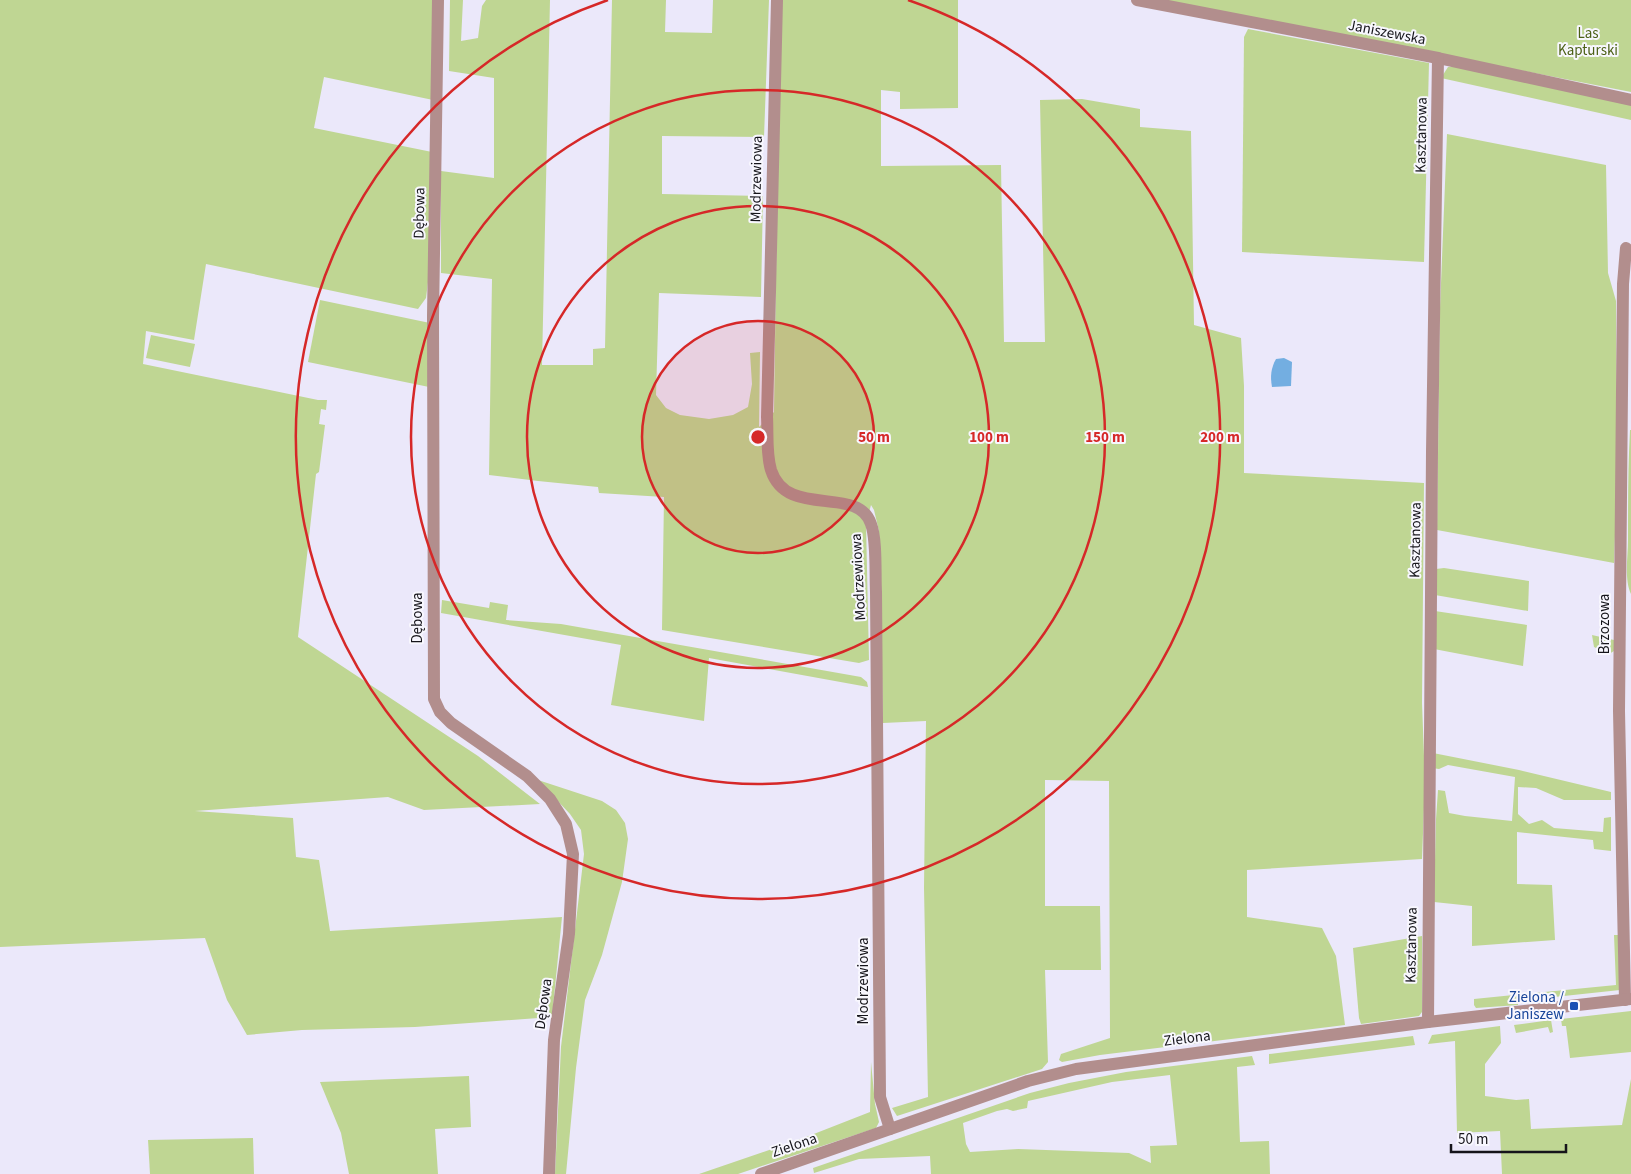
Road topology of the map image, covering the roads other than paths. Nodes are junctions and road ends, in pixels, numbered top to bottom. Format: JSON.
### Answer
{"nodes":[{"id":1,"x":438,"y":0,"type":"edge"},
{"id":2,"x":776,"y":0,"type":"edge"},
{"id":3,"x":1136,"y":0,"type":"edge"},
{"id":4,"x":1438,"y":58,"type":"junction"},
{"id":5,"x":1631,"y":100,"type":"edge"},
{"id":6,"x":1626,"y":248,"type":"dead end"},
{"id":7,"x":1628,"y":999,"type":"edge"},
{"id":8,"x":1428,"y":1022,"type":"junction"},
{"id":9,"x":890,"y":1129,"type":"junction"},
{"id":10,"x":549,"y":1174,"type":"edge"},
{"id":11,"x":761,"y":1174,"type":"edge"}],
"edges":[{"from":1,"to":10,"type":"street","name":"Dębowa"},
{"from":2,"to":9,"type":"street","name":"Modrzewiowa"},
{"from":3,"to":4,"type":"street","name":"Janiszewska"},
{"from":4,"to":5,"type":"street","name":"Janiszewska"},
{"from":4,"to":8,"type":"street","name":"Kasztanowa"},
{"from":6,"to":7,"type":"street","name":"Brzozowa"},
{"from":7,"to":8,"type":"street","name":"Zielona"},
{"from":8,"to":9,"type":"street","name":"Zielona"},
{"from":9,"to":11,"type":"street","name":"Zielona"}]}
